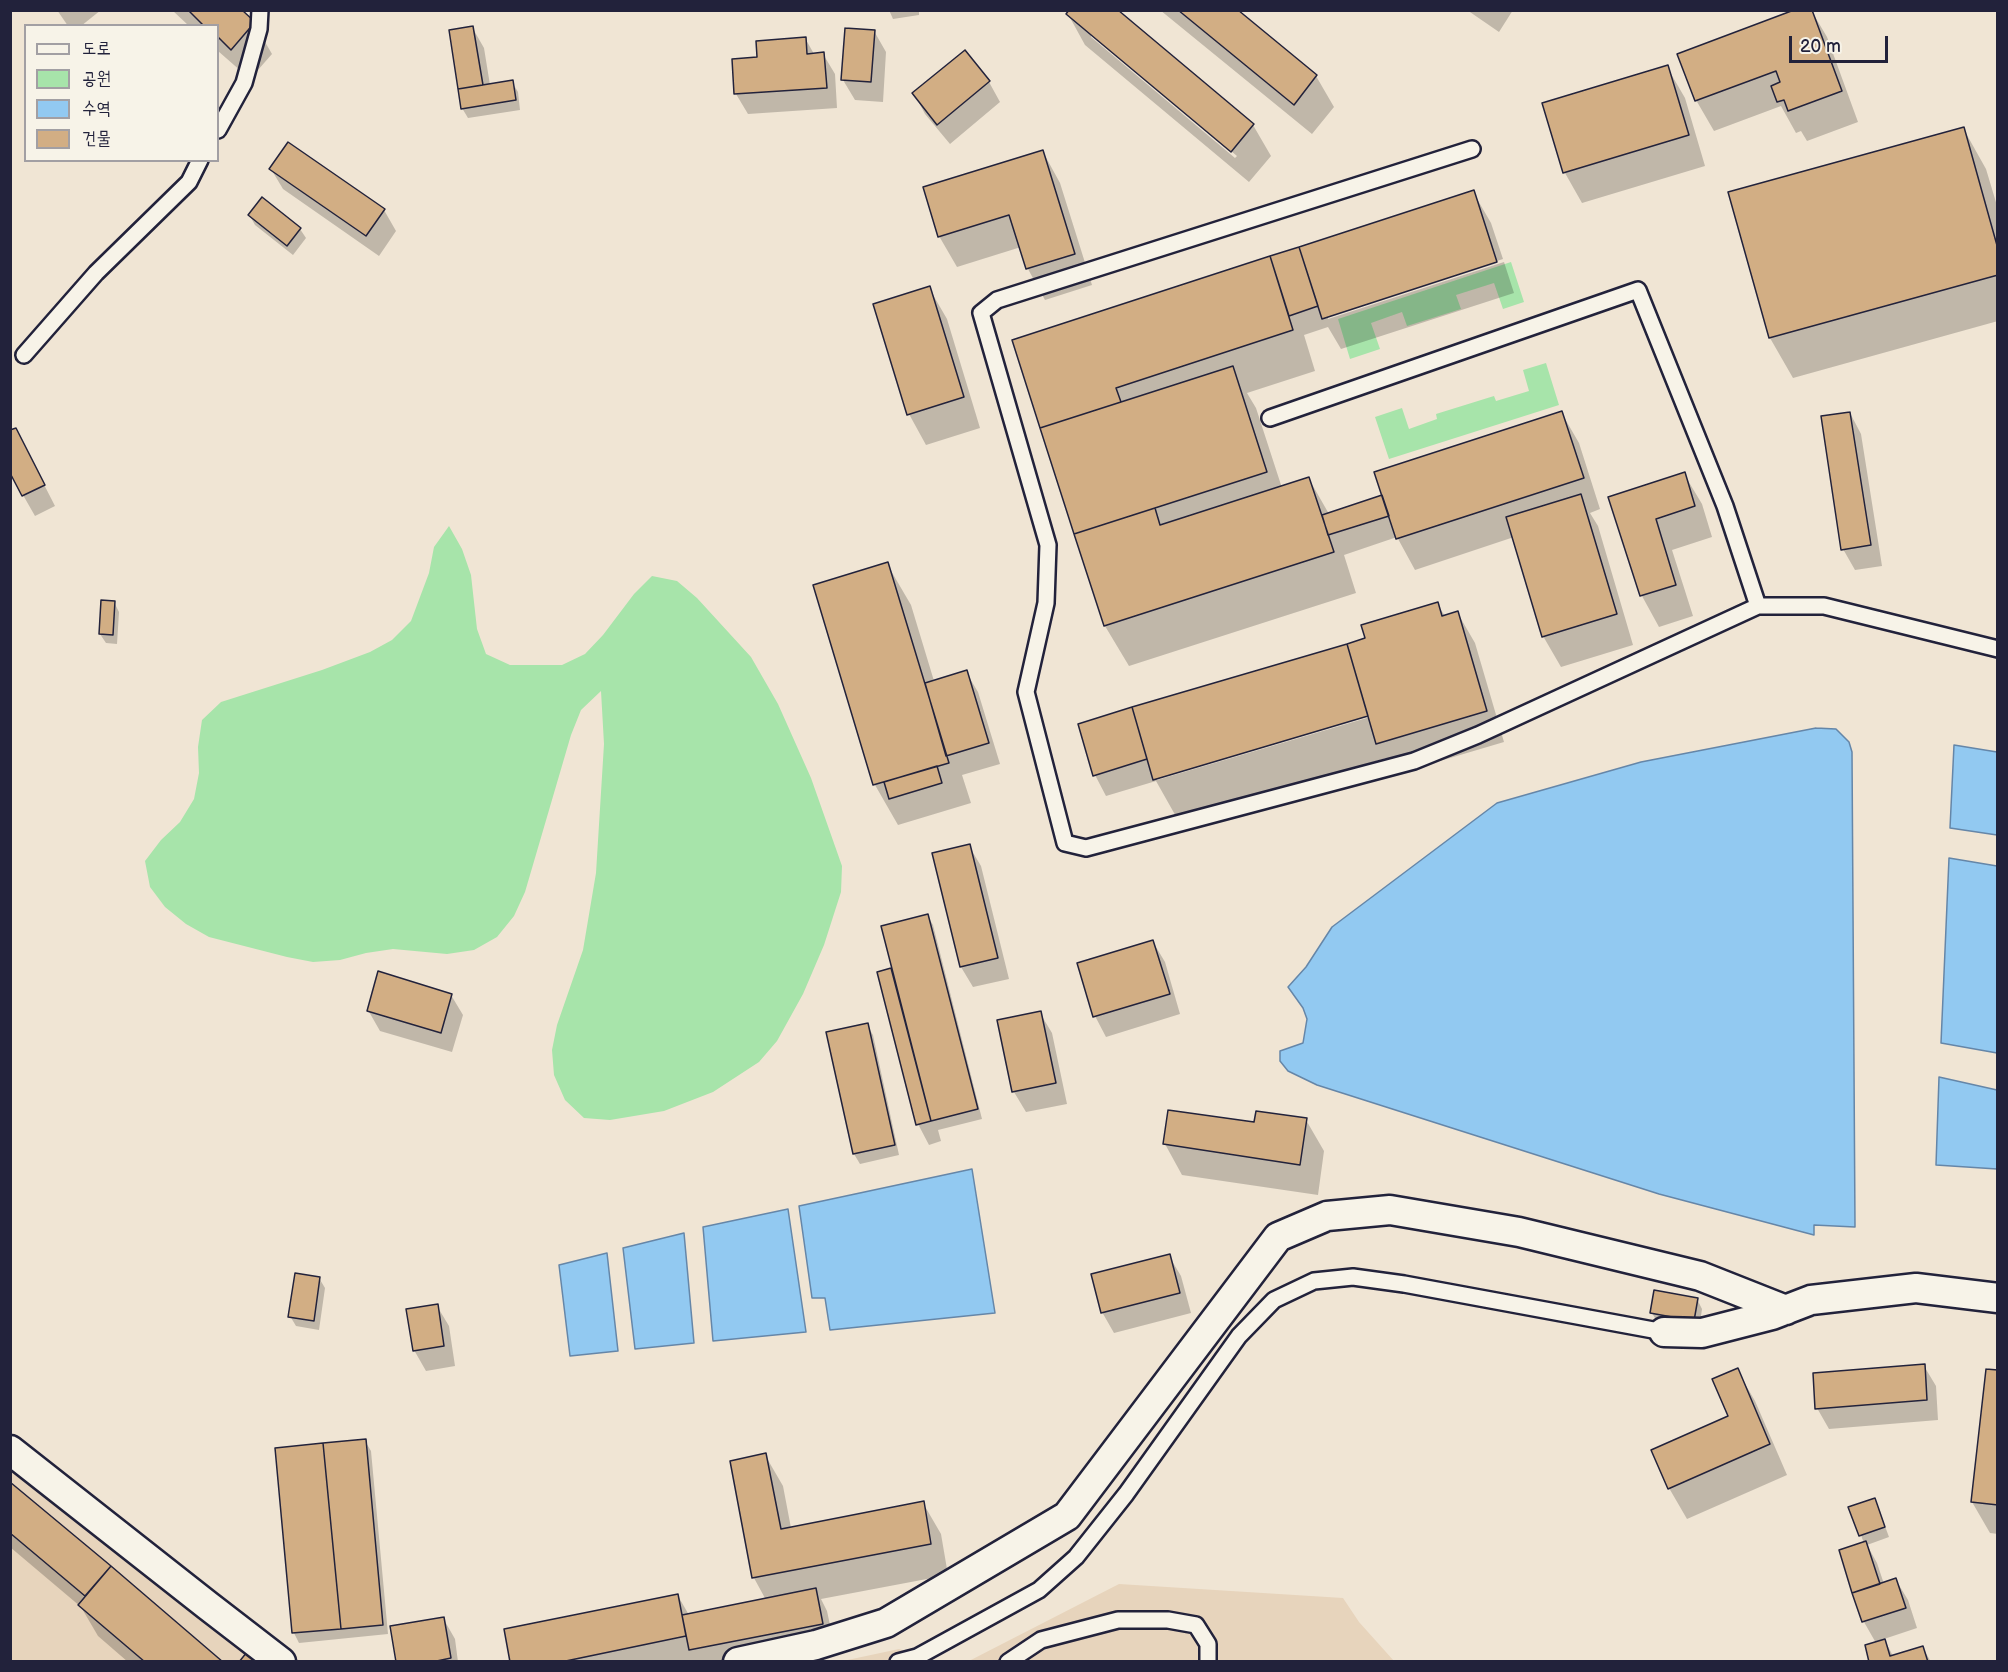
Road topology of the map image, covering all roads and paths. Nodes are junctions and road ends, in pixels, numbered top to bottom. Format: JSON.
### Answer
{"nodes":[{"id":1,"x":260,"y":10,"type":"edge"},
{"id":2,"x":219,"y":128,"type":"edge"},
{"id":3,"x":1472,"y":149,"type":"dead end"},
{"id":4,"x":200,"y":162,"type":"edge"},
{"id":5,"x":24,"y":355,"type":"dead end"},
{"id":6,"x":1270,"y":418,"type":"dead end"},
{"id":7,"x":1758,"y":606,"type":"junction"},
{"id":8,"x":1998,"y":650,"type":"edge"},
{"id":9,"x":1998,"y":1298,"type":"edge"},
{"id":10,"x":1786,"y":1310,"type":"junction"},
{"id":11,"x":1664,"y":1332,"type":"joint"},
{"id":12,"x":10,"y":1450,"type":"edge"},
{"id":13,"x":916,"y":1659,"type":"edge"},
{"id":14,"x":281,"y":1662,"type":"edge"},
{"id":15,"x":738,"y":1662,"type":"edge"},
{"id":16,"x":898,"y":1662,"type":"edge"},
{"id":17,"x":1008,"y":1662,"type":"edge"},
{"id":18,"x":1208,"y":1662,"type":"edge"}],
"edges":[{"from":1,"to":2,"type":"lane"},
{"from":3,"to":7,"type":"lane"},
{"from":4,"to":5,"type":"lane"},
{"from":6,"to":7,"type":"lane"},
{"from":7,"to":8,"type":"lane"},
{"from":9,"to":10,"type":"street"},
{"from":10,"to":11,"type":"street"},
{"from":10,"to":15,"type":"street"},
{"from":11,"to":13,"type":"lane"},
{"from":12,"to":14,"type":"street"},
{"from":13,"to":16,"type":"lane"},
{"from":17,"to":18,"type":"lane"}]}
